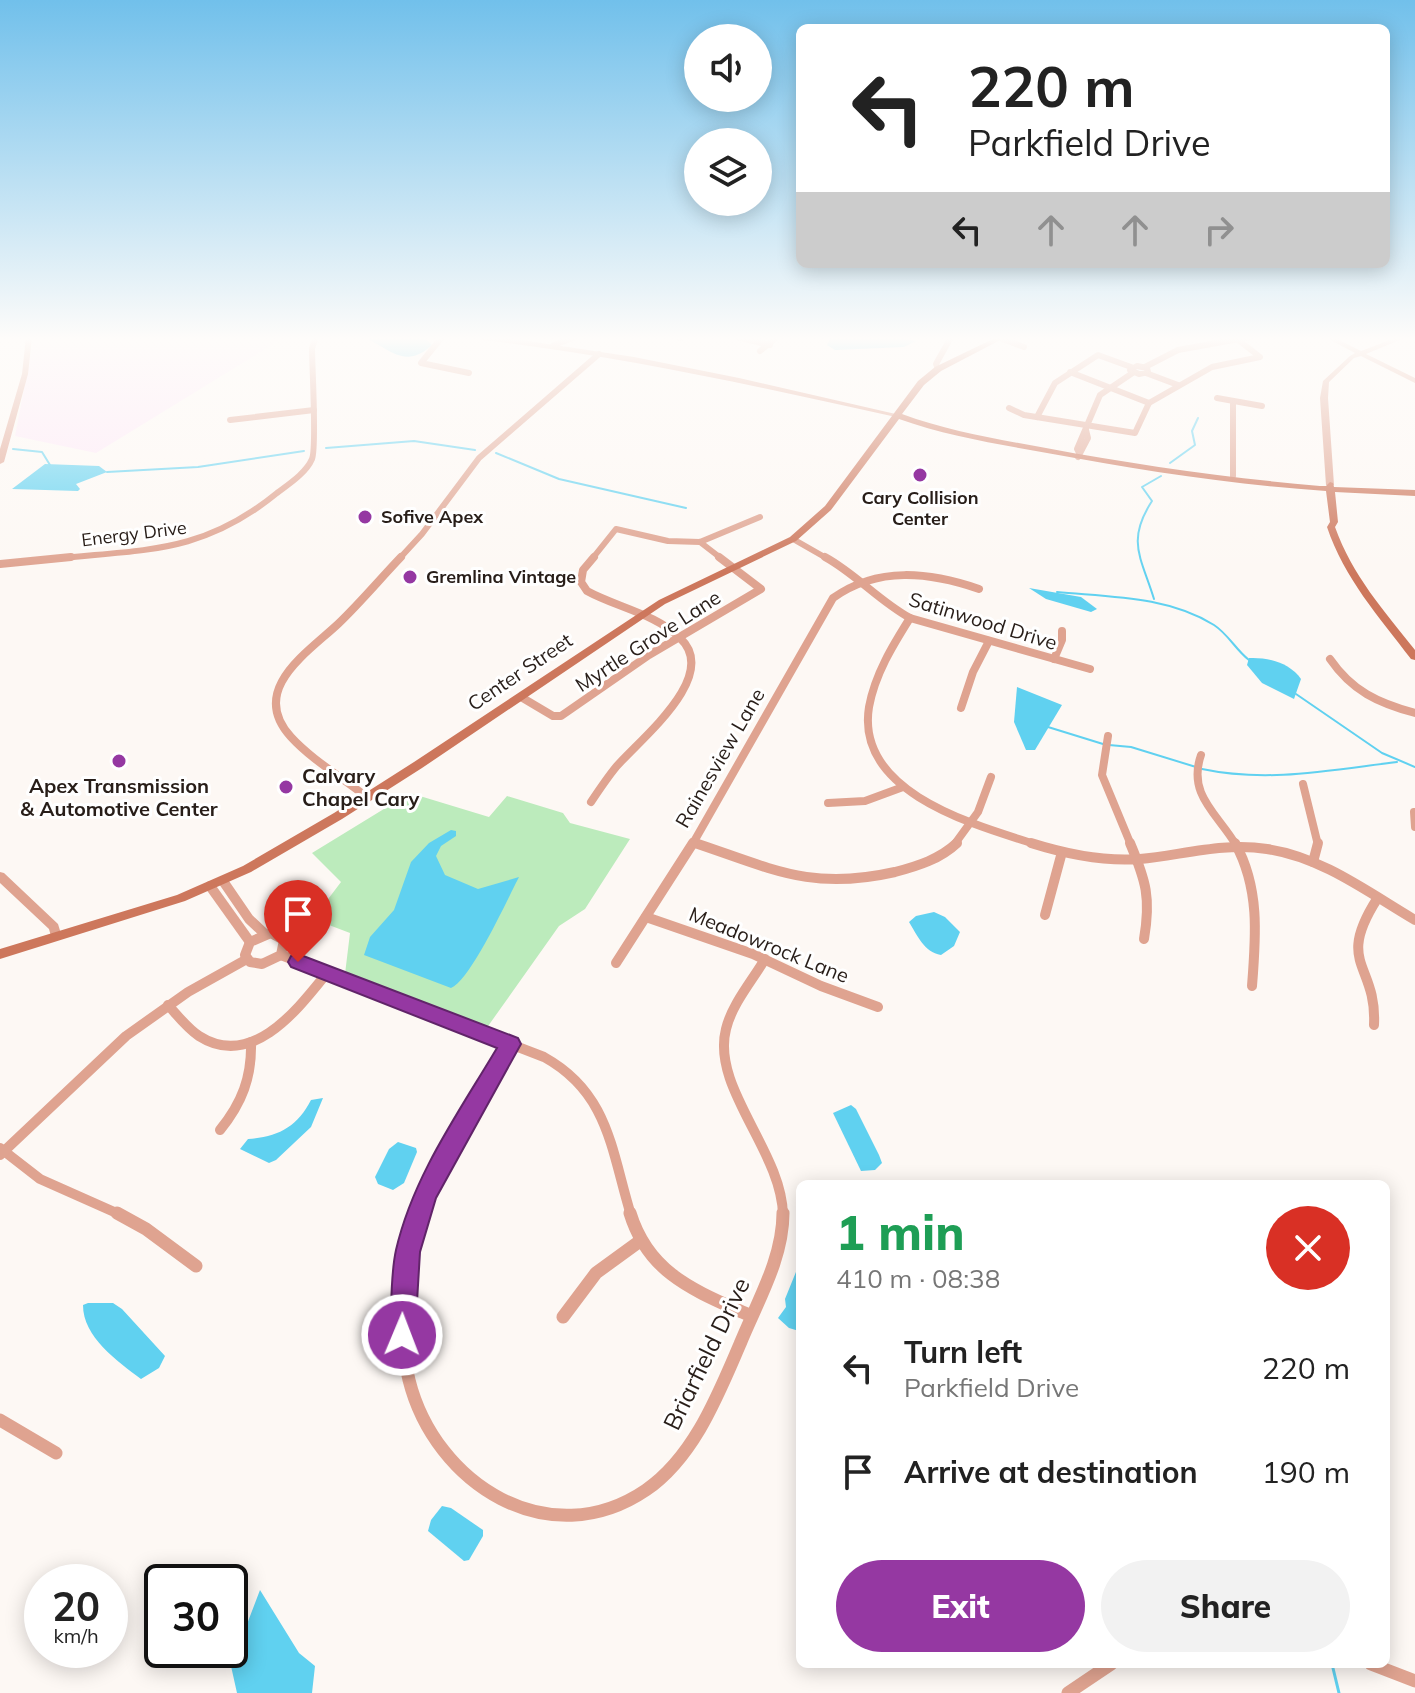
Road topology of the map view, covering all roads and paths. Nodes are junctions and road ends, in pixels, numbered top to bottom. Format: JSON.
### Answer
{"nodes":[{"id":1,"x":13,"y":416,"type":"edge"},
{"id":2,"x":264,"y":416,"type":"edge"},
{"id":3,"x":314,"y":416,"type":"edge"},
{"id":4,"x":527,"y":416,"type":"edge"},
{"id":5,"x":895,"y":416,"type":"edge"},
{"id":6,"x":901,"y":416,"type":"edge"},
{"id":7,"x":1034,"y":416,"type":"edge"},
{"id":8,"x":1091,"y":416,"type":"edge"},
{"id":9,"x":1143,"y":416,"type":"edge"},
{"id":10,"x":1233,"y":416,"type":"edge"},
{"id":11,"x":1326,"y":416,"type":"edge"},
{"id":12,"x":1037,"y":417,"type":"joint"},
{"id":13,"x":230,"y":420,"type":"dead end"},
{"id":14,"x":1087,"y":428,"type":"junction"},
{"id":15,"x":1079,"y":455,"type":"junction"},
{"id":16,"x":0,"y":462,"type":"edge"},
{"id":17,"x":1233,"y":476,"type":"junction"},
{"id":18,"x":1330,"y":488,"type":"junction"},
{"id":19,"x":1415,"y":491,"type":"edge"},
{"id":20,"x":760,"y":517,"type":"dead end"},
{"id":21,"x":793,"y":539,"type":"junction"},
{"id":22,"x":700,"y":542,"type":"junction"},
{"id":23,"x":0,"y":564,"type":"edge"},
{"id":24,"x":734,"y":567,"type":"junction"},
{"id":25,"x":863,"y":583,"type":"junction"},
{"id":26,"x":979,"y":589,"type":"dead end"},
{"id":27,"x":641,"y":615,"type":"junction"},
{"id":28,"x":910,"y":618,"type":"junction"},
{"id":29,"x":1062,"y":631,"type":"dead end"},
{"id":30,"x":681,"y":638,"type":"junction"},
{"id":31,"x":989,"y":641,"type":"junction"},
{"id":32,"x":1415,"y":657,"type":"edge"},
{"id":33,"x":1054,"y":659,"type":"junction"},
{"id":34,"x":1330,"y":659,"type":"dead end"},
{"id":35,"x":1090,"y":669,"type":"dead end"},
{"id":36,"x":521,"y":697,"type":"junction"},
{"id":37,"x":961,"y":708,"type":"dead end"},
{"id":38,"x":1415,"y":713,"type":"edge"},
{"id":39,"x":1108,"y":736,"type":"dead end"},
{"id":40,"x":1201,"y":755,"type":"dead end"},
{"id":41,"x":991,"y":777,"type":"dead end"},
{"id":42,"x":1303,"y":784,"type":"dead end"},
{"id":43,"x":903,"y":787,"type":"junction"},
{"id":44,"x":368,"y":798,"type":"junction"},
{"id":45,"x":591,"y":802,"type":"dead end"},
{"id":46,"x":828,"y":803,"type":"dead end"},
{"id":47,"x":1414,"y":812,"type":"edge"},
{"id":48,"x":973,"y":821,"type":"junction"},
{"id":49,"x":1415,"y":827,"type":"edge"},
{"id":50,"x":693,"y":842,"type":"junction"},
{"id":51,"x":1237,"y":847,"type":"junction"},
{"id":52,"x":1062,"y":852,"type":"junction"},
{"id":53,"x":1138,"y":859,"type":"junction"},
{"id":54,"x":1313,"y":862,"type":"junction"},
{"id":55,"x":0,"y":876,"type":"edge"},
{"id":56,"x":216,"y":883,"type":"junction"},
{"id":57,"x":1377,"y":899,"type":"junction"},
{"id":58,"x":1045,"y":915,"type":"dead end"},
{"id":59,"x":646,"y":917,"type":"junction"},
{"id":60,"x":1415,"y":920,"type":"edge"},
{"id":61,"x":265,"y":934,"type":"junction"},
{"id":62,"x":56,"y":937,"type":"junction"},
{"id":63,"x":1144,"y":939,"type":"dead end"},
{"id":64,"x":250,"y":942,"type":"junction"},
{"id":65,"x":0,"y":954,"type":"edge"},
{"id":66,"x":281,"y":955,"type":"junction"},
{"id":67,"x":247,"y":959,"type":"junction"},
{"id":68,"x":765,"y":959,"type":"junction"},
{"id":69,"x":616,"y":963,"type":"dead end"},
{"id":70,"x":327,"y":973,"type":"junction"},
{"id":71,"x":1252,"y":986,"type":"dead end"},
{"id":72,"x":168,"y":1005,"type":"junction"},
{"id":73,"x":878,"y":1007,"type":"dead end"},
{"id":74,"x":1374,"y":1025,"type":"dead end"},
{"id":75,"x":251,"y":1042,"type":"junction"},
{"id":76,"x":511,"y":1044,"type":"junction"},
{"id":77,"x":220,"y":1130,"type":"dead end"},
{"id":78,"x":1,"y":1152,"type":"edge"},
{"id":79,"x":640,"y":1241,"type":"junction"},
{"id":80,"x":196,"y":1266,"type":"dead end"},
{"id":81,"x":751,"y":1316,"type":"junction"},
{"id":82,"x":563,"y":1317,"type":"dead end"},
{"id":83,"x":0,"y":1420,"type":"edge"},
{"id":84,"x":56,"y":1453,"type":"dead end"},
{"id":85,"x":1105,"y":1668,"type":"edge"},
{"id":86,"x":1381,"y":1668,"type":"edge"},
{"id":87,"x":1415,"y":1681,"type":"edge"},
{"id":88,"x":1068,"y":1693,"type":"edge"}],
"edges":[{"from":1,"to":16,"type":"street"},
{"from":2,"to":13,"type":"street"},
{"from":3,"to":23,"type":"street","name":"Energy Drive"},
{"from":4,"to":44,"type":"street"},
{"from":5,"to":21,"type":"main road","name":"Center Street"},
{"from":6,"to":15,"type":"main road"},
{"from":7,"to":12,"type":"street"},
{"from":8,"to":14,"type":"street"},
{"from":9,"to":14,"type":"street"},
{"from":10,"to":17,"type":"street"},
{"from":11,"to":18,"type":"street"},
{"from":12,"to":14,"type":"street"},
{"from":14,"to":15,"type":"street"},
{"from":15,"to":17,"type":"main road"},
{"from":15,"to":18,"type":"main road"},
{"from":17,"to":18,"type":"main road"},
{"from":18,"to":19,"type":"main road"},
{"from":18,"to":32,"type":"main road"},
{"from":20,"to":22,"type":"street"},
{"from":21,"to":24,"type":"main road","name":"Center Street"},
{"from":21,"to":25,"type":"street","name":"Satinwood Drive"},
{"from":22,"to":24,"type":"street"},
{"from":22,"to":27,"type":"street"},
{"from":24,"to":27,"type":"main road","name":"Center Street"},
{"from":24,"to":30,"type":"street","name":"Myrtle Grove Lane"},
{"from":25,"to":26,"type":"street","name":"Rainesview Lane"},
{"from":25,"to":28,"type":"street","name":"Satinwood Drive"},
{"from":25,"to":50,"type":"street","name":"Rainesview Lane"},
{"from":27,"to":30,"type":"street"},
{"from":27,"to":36,"type":"main road","name":"Center Street"},
{"from":28,"to":31,"type":"street","name":"Satinwood Drive"},
{"from":28,"to":43,"type":"street"},
{"from":29,"to":33,"type":"street"},
{"from":30,"to":36,"type":"street","name":"Myrtle Grove Lane"},
{"from":30,"to":45,"type":"street"},
{"from":31,"to":33,"type":"street","name":"Satinwood Drive"},
{"from":31,"to":37,"type":"street"},
{"from":33,"to":35,"type":"street","name":"Satinwood Drive"},
{"from":34,"to":38,"type":"street"},
{"from":36,"to":44,"type":"main road","name":"Center Street"},
{"from":39,"to":53,"type":"street"},
{"from":40,"to":51,"type":"street"},
{"from":41,"to":48,"type":"street"},
{"from":42,"to":54,"type":"street"},
{"from":43,"to":46,"type":"street"},
{"from":43,"to":48,"type":"street"},
{"from":44,"to":56,"type":"main road","name":"Center Street"},
{"from":47,"to":49,"type":"street"},
{"from":48,"to":50,"type":"street"},
{"from":48,"to":52,"type":"street"},
{"from":50,"to":59,"type":"street","name":"Rainesview Lane"},
{"from":51,"to":53,"type":"street"},
{"from":51,"to":54,"type":"street"},
{"from":51,"to":71,"type":"street"},
{"from":52,"to":53,"type":"street"},
{"from":52,"to":58,"type":"street"},
{"from":53,"to":63,"type":"street"},
{"from":54,"to":57,"type":"street"},
{"from":55,"to":62,"type":"street"},
{"from":56,"to":61,"type":"street"},
{"from":56,"to":62,"type":"main road","name":"Center Street"},
{"from":56,"to":64,"type":"street"},
{"from":57,"to":60,"type":"street"},
{"from":57,"to":74,"type":"street"},
{"from":59,"to":68,"type":"street","name":"Meadowrock Lane"},
{"from":59,"to":69,"type":"street","name":"Rainesview Lane"},
{"from":61,"to":64,"type":"street"},
{"from":61,"to":66,"type":"street"},
{"from":62,"to":65,"type":"main road","name":"Center Street"},
{"from":64,"to":67,"type":"street"},
{"from":66,"to":67,"type":"street"},
{"from":66,"to":70,"type":"street"},
{"from":67,"to":72,"type":"street"},
{"from":68,"to":73,"type":"street","name":"Meadowrock Lane"},
{"from":68,"to":81,"type":"street","name":"Briarfield Drive"},
{"from":70,"to":75,"type":"street"},
{"from":70,"to":76,"type":"street"},
{"from":72,"to":75,"type":"street"},
{"from":72,"to":78,"type":"street"},
{"from":75,"to":77,"type":"street"},
{"from":76,"to":79,"type":"street"},
{"from":76,"to":81,"type":"street","name":"Briarfield Drive"},
{"from":78,"to":80,"type":"street"},
{"from":79,"to":81,"type":"street"},
{"from":79,"to":82,"type":"street"},
{"from":83,"to":84,"type":"street"},
{"from":85,"to":88,"type":"street"},
{"from":86,"to":87,"type":"street"}]}
